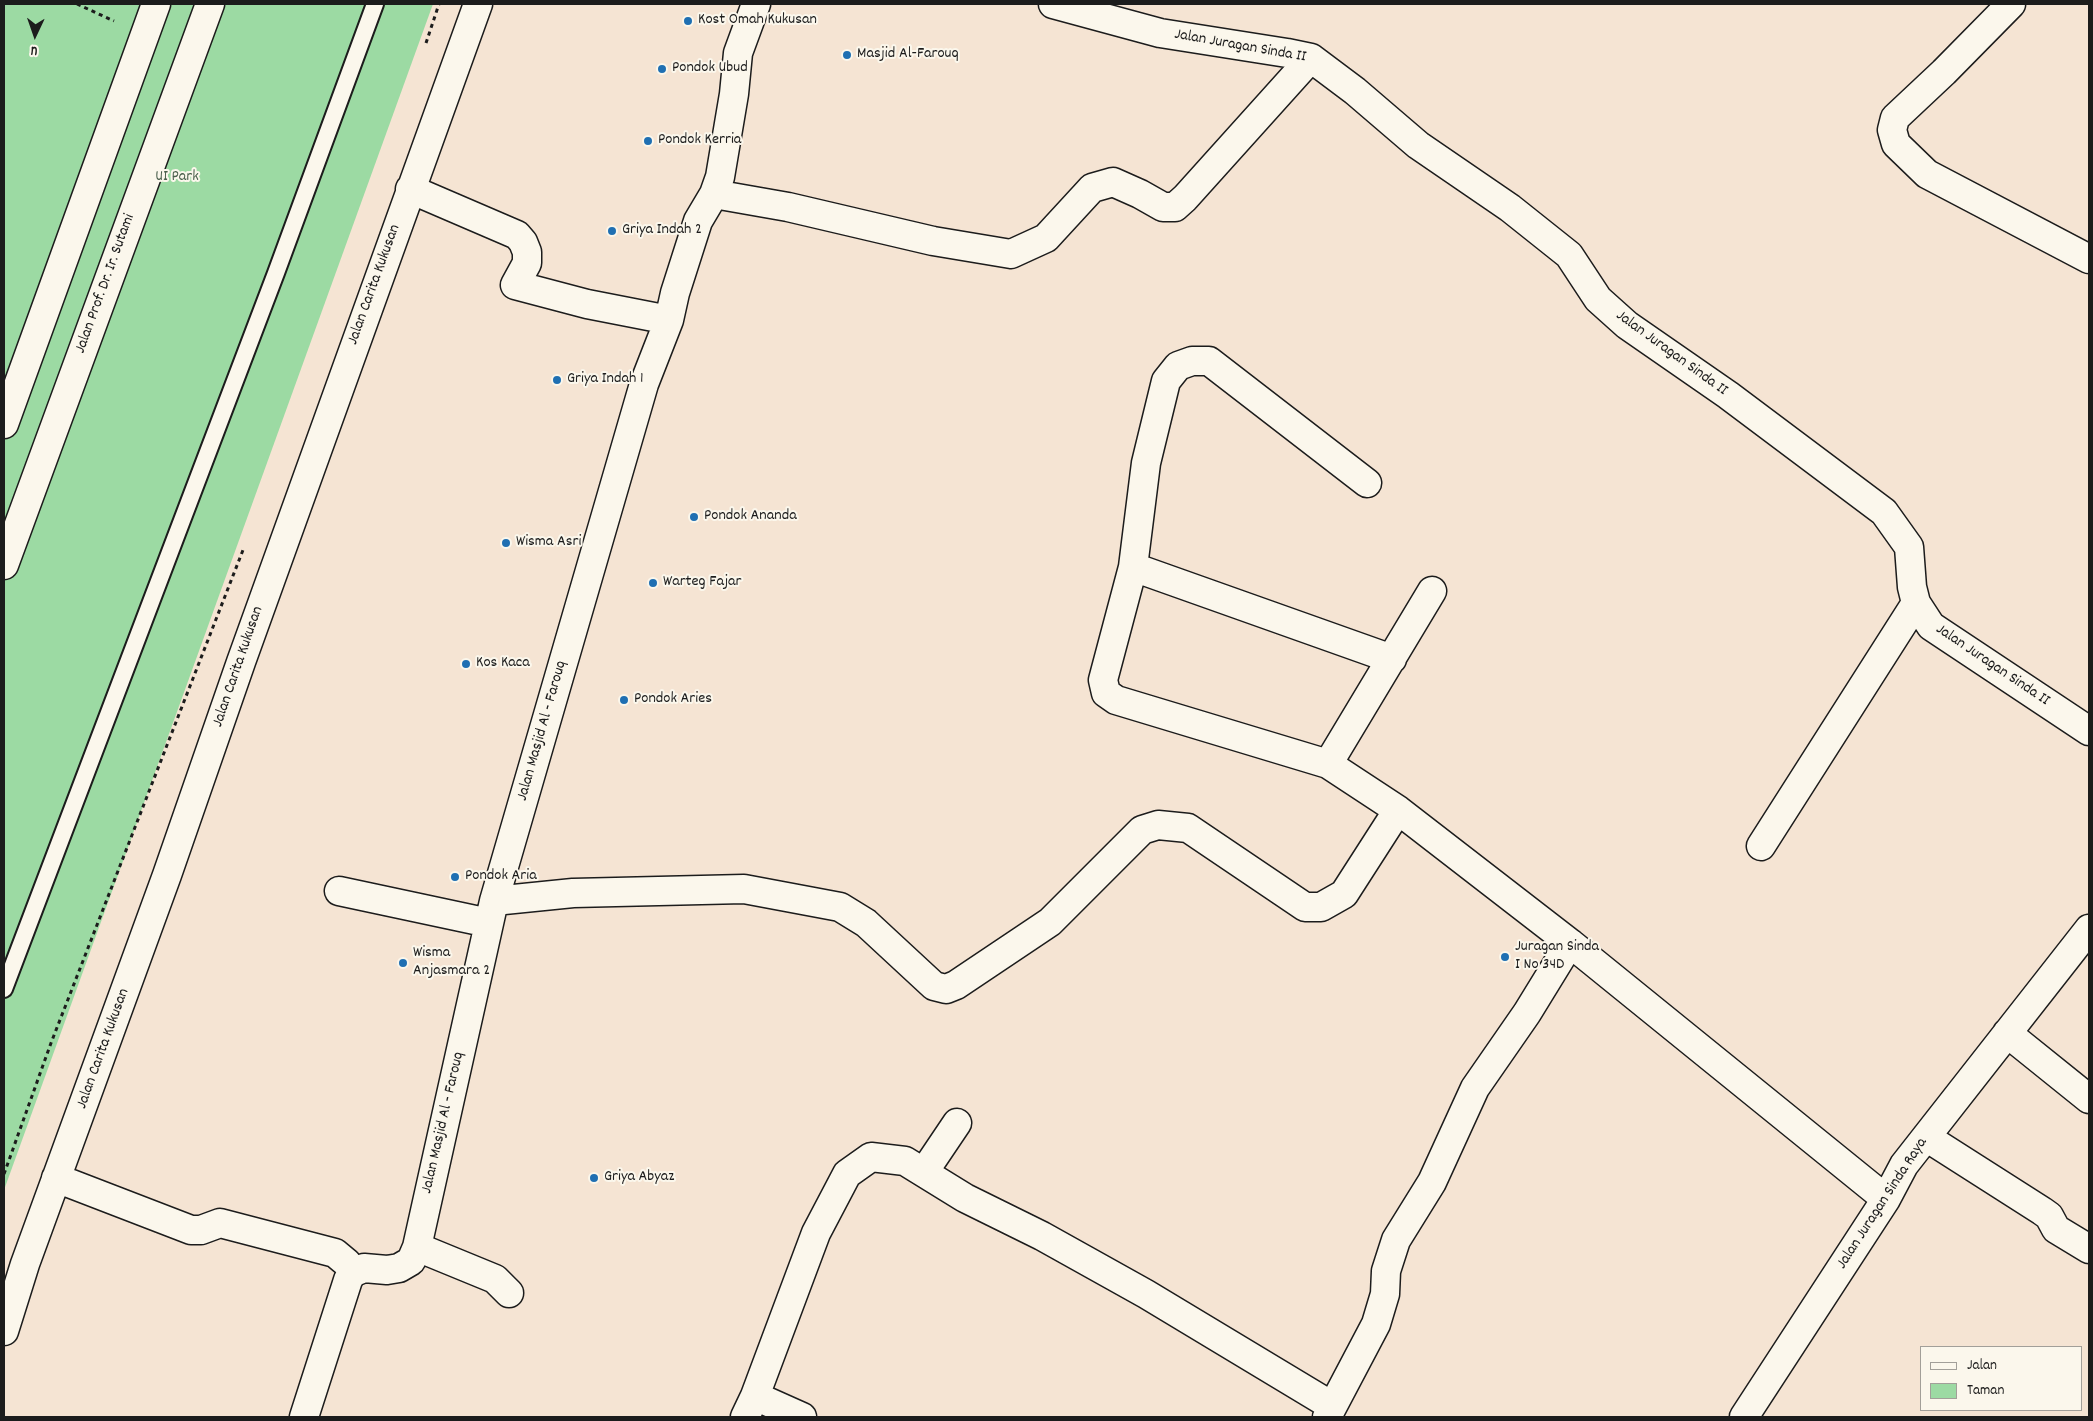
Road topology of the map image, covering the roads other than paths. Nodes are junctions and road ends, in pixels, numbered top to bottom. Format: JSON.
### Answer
{"nodes":[{"id":1,"x":156,"y":4,"type":"edge"},
{"id":2,"x":210,"y":4,"type":"edge"},
{"id":3,"x":375,"y":4,"type":"edge"},
{"id":4,"x":478,"y":4,"type":"edge"},
{"id":5,"x":756,"y":4,"type":"edge"},
{"id":6,"x":1053,"y":4,"type":"edge"},
{"id":7,"x":2011,"y":4,"type":"edge"},
{"id":8,"x":1311,"y":58,"type":"junction"},
{"id":9,"x":410,"y":189,"type":"junction"},
{"id":10,"x":714,"y":194,"type":"junction"},
{"id":11,"x":2089,"y":259,"type":"edge"},
{"id":12,"x":669,"y":320,"type":"junction"},
{"id":13,"x":4,"y":424,"type":"edge"},
{"id":14,"x":1367,"y":484,"type":"dead end"},
{"id":15,"x":4,"y":565,"type":"edge"},
{"id":16,"x":1133,"y":567,"type":"junction"},
{"id":17,"x":1432,"y":591,"type":"dead end"},
{"id":18,"x":1916,"y":603,"type":"junction"},
{"id":19,"x":1392,"y":659,"type":"junction"},
{"id":20,"x":2089,"y":731,"type":"edge"},
{"id":21,"x":1328,"y":764,"type":"junction"},
{"id":22,"x":1398,"y":810,"type":"junction"},
{"id":23,"x":1761,"y":846,"type":"dead end"},
{"id":24,"x":339,"y":892,"type":"dead end"},
{"id":25,"x":492,"y":912,"type":"junction"},
{"id":26,"x":2089,"y":929,"type":"edge"},
{"id":27,"x":1570,"y":943,"type":"junction"},
{"id":28,"x":4,"y":989,"type":"edge"},
{"id":29,"x":2007,"y":1033,"type":"junction"},
{"id":30,"x":2089,"y":1099,"type":"edge"},
{"id":31,"x":957,"y":1123,"type":"dead end"},
{"id":32,"x":1926,"y":1137,"type":"junction"},
{"id":33,"x":924,"y":1172,"type":"junction"},
{"id":34,"x":56,"y":1178,"type":"junction"},
{"id":35,"x":1886,"y":1199,"type":"junction"},
{"id":36,"x":417,"y":1247,"type":"junction"},
{"id":37,"x":2089,"y":1249,"type":"edge"},
{"id":38,"x":352,"y":1273,"type":"junction"},
{"id":39,"x":509,"y":1293,"type":"dead end"},
{"id":40,"x":4,"y":1331,"type":"edge"},
{"id":41,"x":750,"y":1407,"type":"edge"},
{"id":42,"x":1330,"y":1412,"type":"edge"},
{"id":43,"x":304,"y":1417,"type":"edge"},
{"id":44,"x":802,"y":1417,"type":"edge"},
{"id":45,"x":1745,"y":1417,"type":"edge"}],
"edges":[{"from":1,"to":13,"type":"street"},
{"from":2,"to":15,"type":"street","name":"Jalan Prof. Dr. Ir. Sutami"},
{"from":3,"to":28,"type":"lane"},
{"from":4,"to":9,"type":"street","name":"Jalan Carita Kukusan"},
{"from":5,"to":10,"type":"street","name":"Jalan Masjid Al - Farouq"},
{"from":6,"to":8,"type":"street","name":"Jalan Juragan Sinda II"},
{"from":7,"to":11,"type":"street"},
{"from":8,"to":10,"type":"street"},
{"from":8,"to":18,"type":"street","name":"Jalan Juragan Sinda II"},
{"from":9,"to":12,"type":"street"},
{"from":9,"to":34,"type":"street","name":"Jalan Carita Kukusan"},
{"from":10,"to":12,"type":"street","name":"Jalan Masjid Al - Farouq"},
{"from":12,"to":25,"type":"street","name":"Jalan Masjid Al - Farouq"},
{"from":14,"to":16,"type":"street"},
{"from":16,"to":19,"type":"street"},
{"from":16,"to":21,"type":"street"},
{"from":17,"to":19,"type":"street"},
{"from":18,"to":20,"type":"street","name":"Jalan Juragan Sinda II"},
{"from":18,"to":23,"type":"street"},
{"from":19,"to":21,"type":"street"},
{"from":21,"to":22,"type":"street"},
{"from":22,"to":25,"type":"street"},
{"from":22,"to":27,"type":"street"},
{"from":24,"to":25,"type":"street"},
{"from":25,"to":36,"type":"street","name":"Jalan Masjid Al - Farouq"},
{"from":26,"to":29,"type":"street","name":"Jalan Juragan Sinda Raya"},
{"from":27,"to":35,"type":"street"},
{"from":27,"to":42,"type":"street"},
{"from":29,"to":30,"type":"street"},
{"from":29,"to":32,"type":"street","name":"Jalan Juragan Sinda Raya"},
{"from":31,"to":33,"type":"street"},
{"from":32,"to":35,"type":"street","name":"Jalan Juragan Sinda Raya"},
{"from":32,"to":37,"type":"street"},
{"from":33,"to":41,"type":"street"},
{"from":33,"to":42,"type":"street"},
{"from":34,"to":38,"type":"street"},
{"from":34,"to":40,"type":"street","name":"Jalan Carita Kukusan"},
{"from":35,"to":45,"type":"street","name":"Jalan Juragan Sinda Raya"},
{"from":36,"to":38,"type":"street","name":"Jalan Masjid Al - Farouq"},
{"from":36,"to":39,"type":"street"},
{"from":38,"to":43,"type":"street"},
{"from":41,"to":44,"type":"street"}]}
